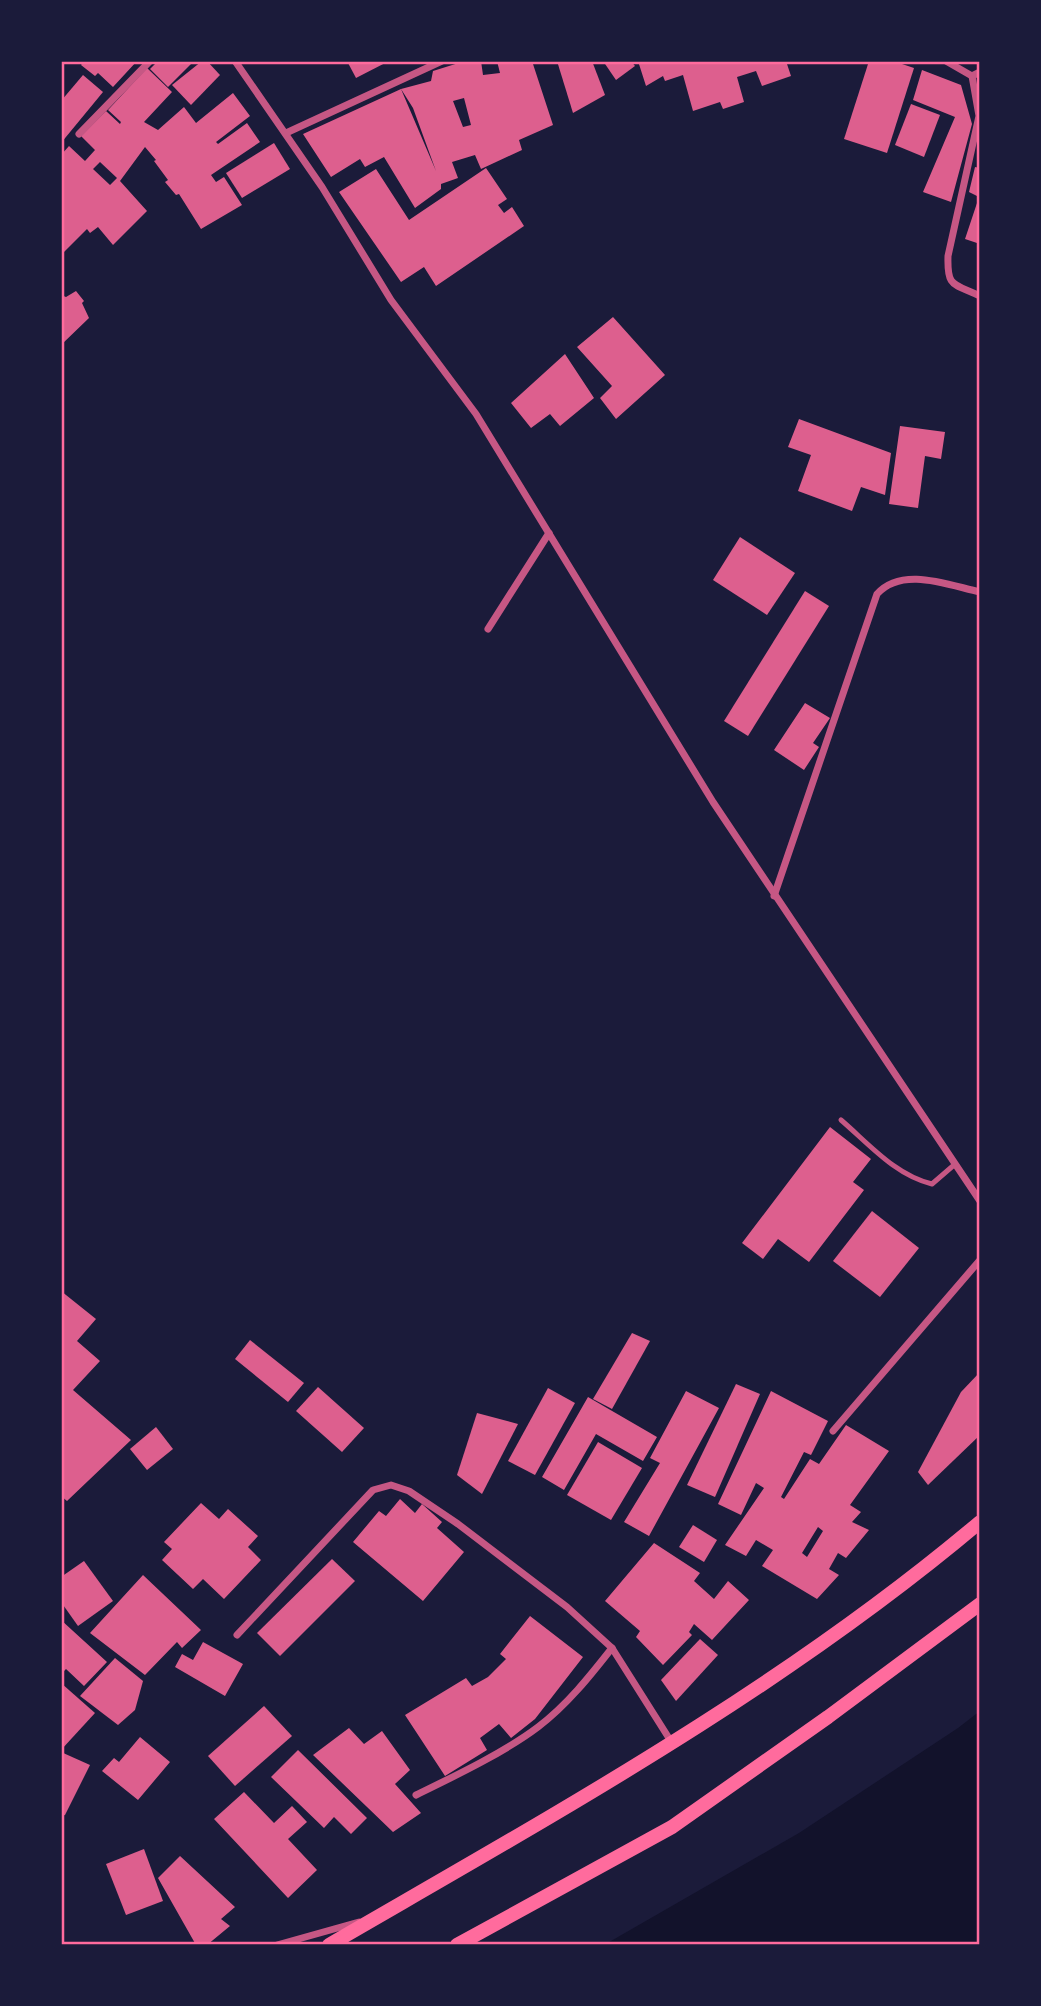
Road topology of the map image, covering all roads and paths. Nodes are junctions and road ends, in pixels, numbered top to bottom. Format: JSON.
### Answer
{"nodes":[{"id":1,"x":150,"y":61,"type":"edge"},
{"id":2,"x":235,"y":61,"type":"edge"},
{"id":3,"x":442,"y":61,"type":"edge"},
{"id":4,"x":946,"y":61,"type":"edge"},
{"id":5,"x":980,"y":72,"type":"edge"},
{"id":6,"x":972,"y":76,"type":"junction"},
{"id":7,"x":286,"y":133,"type":"junction"},
{"id":8,"x":79,"y":134,"type":"dead end"},
{"id":9,"x":980,"y":296,"type":"edge"},
{"id":10,"x":549,"y":533,"type":"junction"},
{"id":11,"x":980,"y":592,"type":"edge"},
{"id":12,"x":488,"y":629,"type":"dead end"},
{"id":13,"x":774,"y":895,"type":"junction"},
{"id":14,"x":841,"y":1120,"type":"dead end"},
{"id":15,"x":954,"y":1166,"type":"junction"},
{"id":16,"x":980,"y":1201,"type":"edge"},
{"id":17,"x":980,"y":1260,"type":"edge"},
{"id":18,"x":833,"y":1431,"type":"dead end"},
{"id":19,"x":980,"y":1522,"type":"edge"},
{"id":20,"x":980,"y":1604,"type":"edge"},
{"id":21,"x":236,"y":1635,"type":"dead end"},
{"id":22,"x":612,"y":1648,"type":"junction"},
{"id":23,"x":672,"y":1743,"type":"junction"},
{"id":24,"x":416,"y":1795,"type":"dead end"},
{"id":25,"x":376,"y":1917,"type":"junction"},
{"id":26,"x":277,"y":1945,"type":"edge"},
{"id":27,"x":329,"y":1945,"type":"edge"},
{"id":28,"x":457,"y":1945,"type":"edge"}],
"edges":[{"from":1,"to":8,"type":"street"},
{"from":2,"to":7,"type":"street"},
{"from":3,"to":7,"type":"street"},
{"from":4,"to":6,"type":"street"},
{"from":5,"to":6,"type":"street"},
{"from":6,"to":9,"type":"street"},
{"from":7,"to":10,"type":"street"},
{"from":10,"to":12,"type":"street"},
{"from":10,"to":13,"type":"street"},
{"from":11,"to":13,"type":"street"},
{"from":13,"to":15,"type":"street"},
{"from":14,"to":15,"type":"lane"},
{"from":15,"to":16,"type":"street"},
{"from":17,"to":18,"type":"street"},
{"from":19,"to":23,"type":"main road"},
{"from":20,"to":28,"type":"main road"},
{"from":21,"to":22,"type":"street"},
{"from":22,"to":23,"type":"street"},
{"from":22,"to":24,"type":"street"},
{"from":23,"to":25,"type":"main road"},
{"from":25,"to":26,"type":"street"},
{"from":25,"to":27,"type":"main road"}]}
